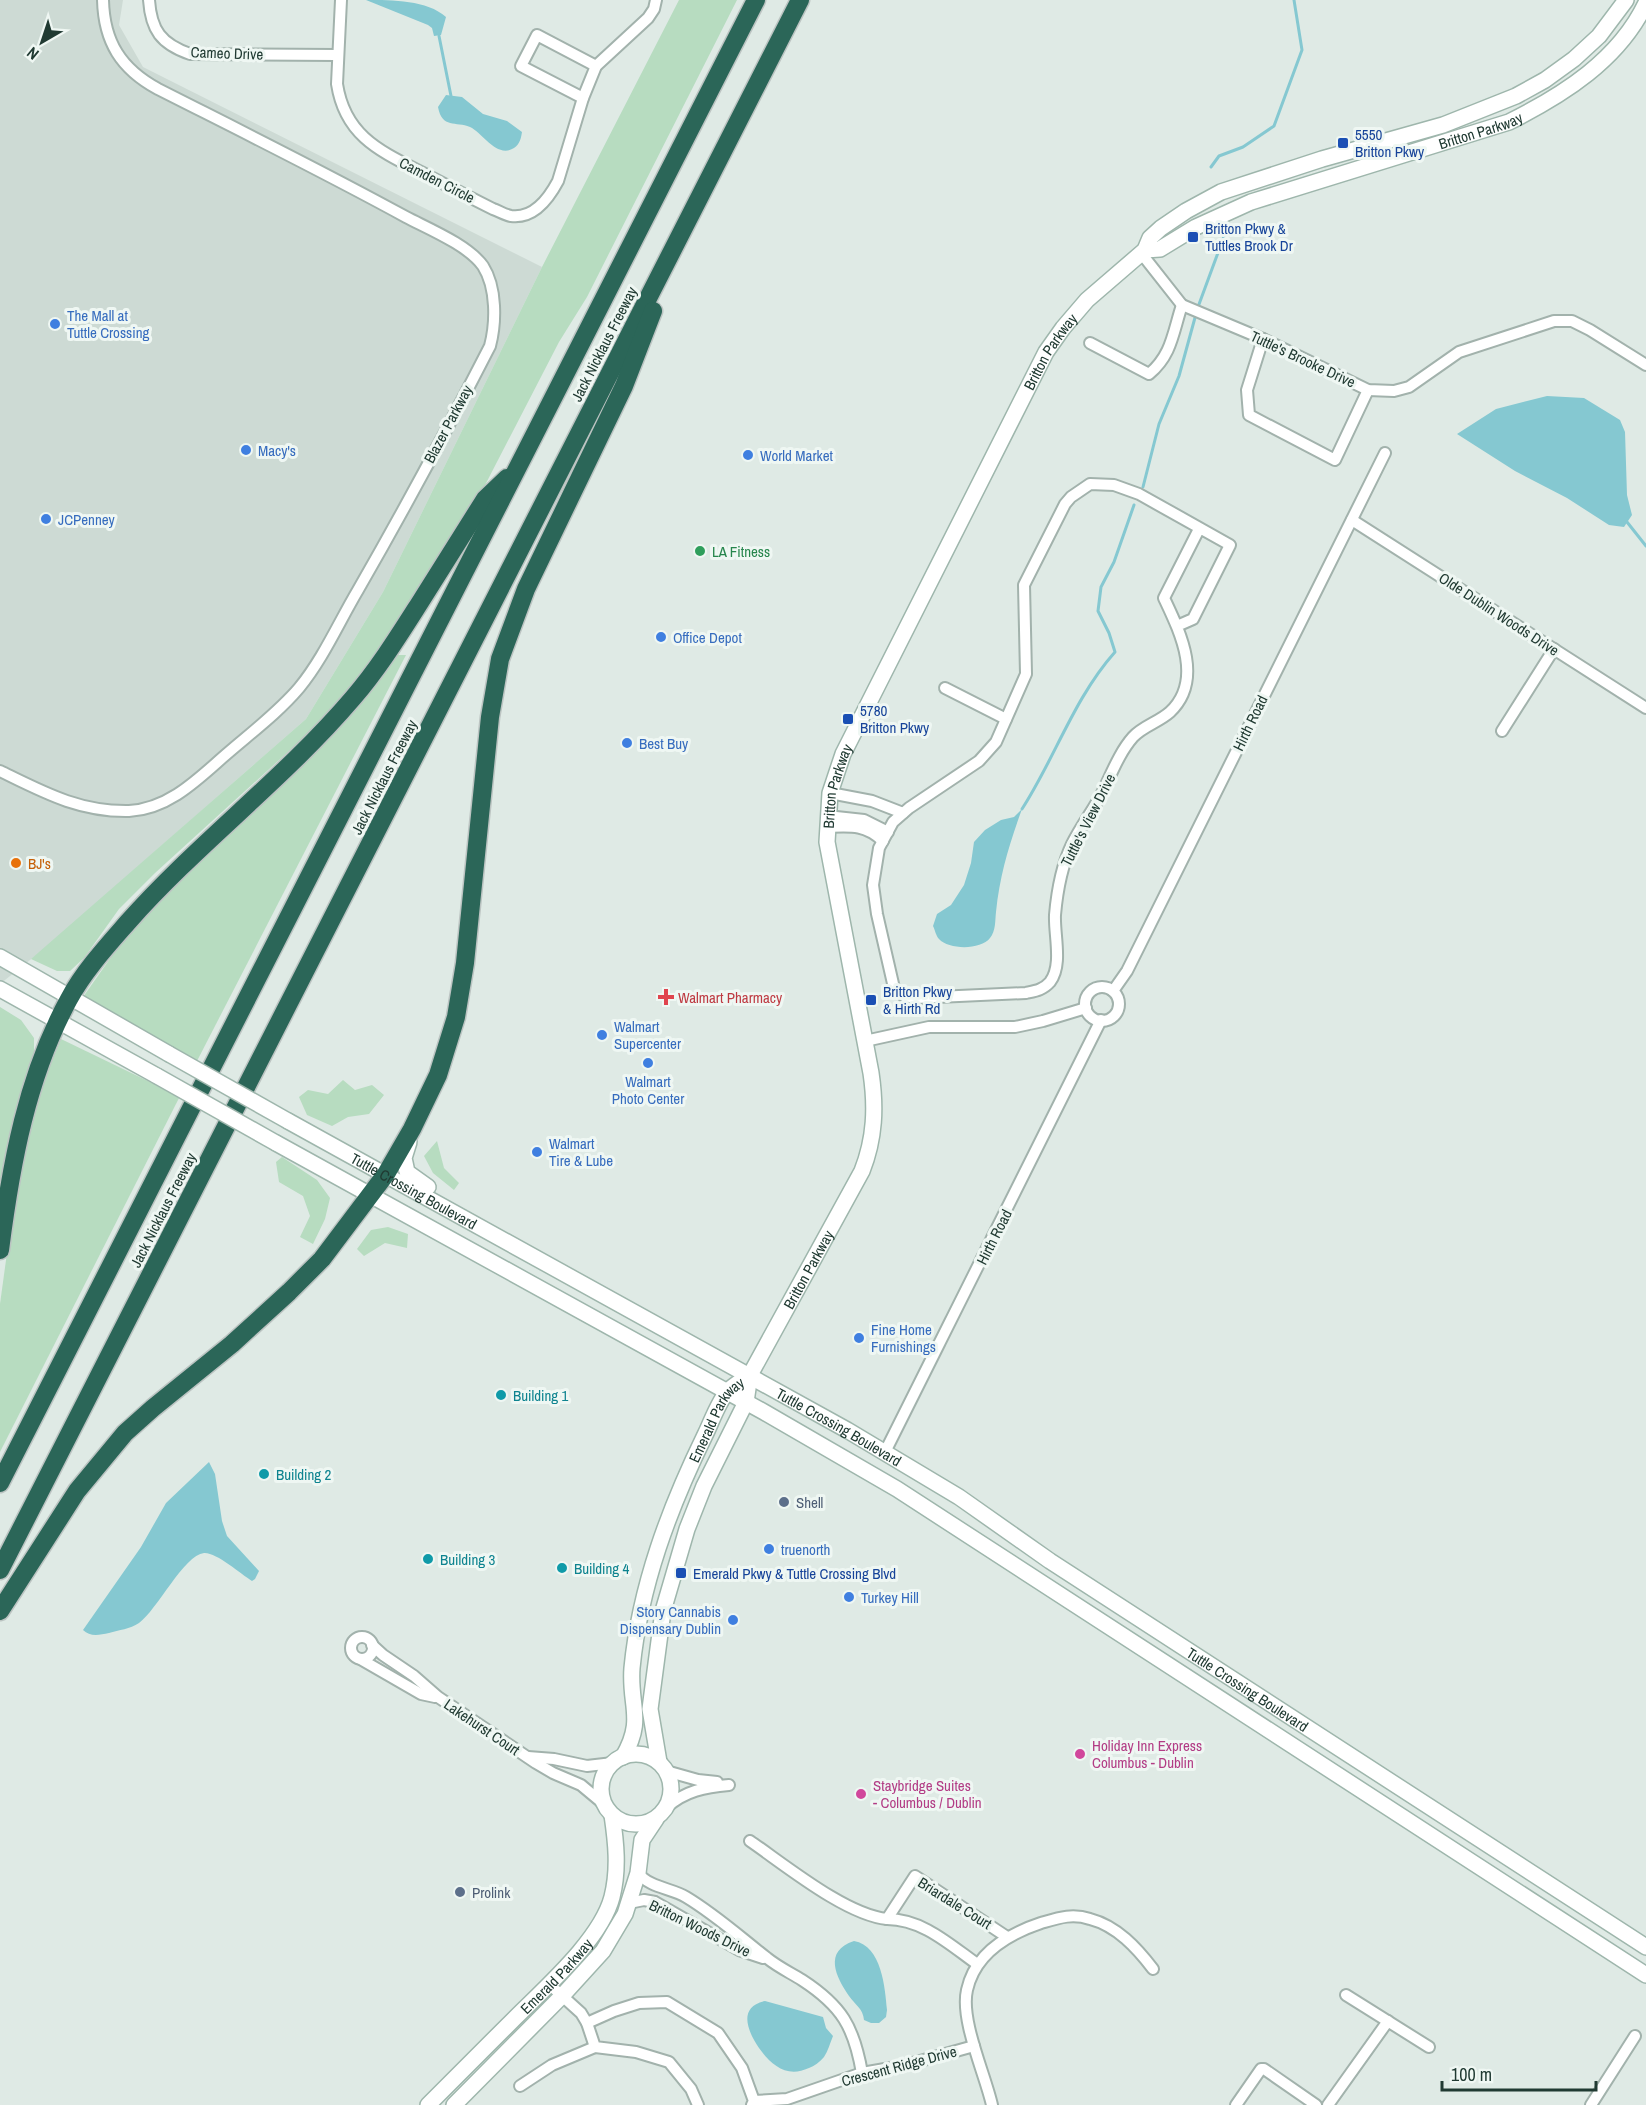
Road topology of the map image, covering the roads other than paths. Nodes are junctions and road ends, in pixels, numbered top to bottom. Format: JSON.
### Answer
{"nodes":[{"id":1,"x":104,"y":0,"type":"edge"},
{"id":2,"x":148,"y":0,"type":"edge"},
{"id":3,"x":341,"y":0,"type":"edge"},
{"id":4,"x":656,"y":0,"type":"edge"},
{"id":5,"x":756,"y":0,"type":"edge"},
{"id":6,"x":800,"y":0,"type":"edge"},
{"id":7,"x":1626,"y":0,"type":"edge"},
{"id":8,"x":1646,"y":3,"type":"edge"},
{"id":9,"x":338,"y":55,"type":"junction"},
{"id":10,"x":596,"y":66,"type":"junction"},
{"id":11,"x":582,"y":98,"type":"junction"},
{"id":12,"x":689,"y":216,"type":"junction"},
{"id":13,"x":1143,"y":252,"type":"junction"},
{"id":14,"x":1182,"y":305,"type":"junction"},
{"id":15,"x":1263,"y":339,"type":"junction"},
{"id":16,"x":1090,"y":343,"type":"dead end"},
{"id":17,"x":1646,"y":365,"type":"edge"},
{"id":18,"x":1368,"y":390,"type":"junction"},
{"id":19,"x":1385,"y":453,"type":"dead end"},
{"id":20,"x":518,"y":468,"type":"junction"},
{"id":21,"x":1352,"y":520,"type":"junction"},
{"id":22,"x":1200,"y":529,"type":"junction"},
{"id":23,"x":1177,"y":626,"type":"junction"},
{"id":24,"x":1554,"y":649,"type":"junction"},
{"id":25,"x":945,"y":688,"type":"dead end"},
{"id":26,"x":1646,"y":708,"type":"edge"},
{"id":27,"x":1006,"y":718,"type":"junction"},
{"id":28,"x":1502,"y":731,"type":"dead end"},
{"id":29,"x":0,"y":771,"type":"edge"},
{"id":30,"x":830,"y":793,"type":"junction"},
{"id":31,"x":872,"y":801,"type":"junction"},
{"id":32,"x":903,"y":813,"type":"junction"},
{"id":33,"x":827,"y":821,"type":"junction"},
{"id":34,"x":866,"y":824,"type":"junction"},
{"id":35,"x":886,"y":836,"type":"junction"},
{"id":36,"x":0,"y":957,"type":"edge"},
{"id":37,"x":0,"y":989,"type":"edge"},
{"id":38,"x":1113,"y":992,"type":"junction"},
{"id":39,"x":70,"y":997,"type":"junction"},
{"id":40,"x":1086,"y":1008,"type":"junction"},
{"id":41,"x":1101,"y":1020,"type":"junction"},
{"id":42,"x":58,"y":1021,"type":"junction"},
{"id":43,"x":865,"y":1041,"type":"junction"},
{"id":44,"x":412,"y":1130,"type":"junction"},
{"id":45,"x":386,"y":1174,"type":"junction"},
{"id":46,"x":371,"y":1195,"type":"junction"},
{"id":47,"x":480,"y":1226,"type":"junction"},
{"id":48,"x":0,"y":1250,"type":"edge"},
{"id":49,"x":750,"y":1375,"type":"junction"},
{"id":50,"x":727,"y":1392,"type":"junction"},
{"id":51,"x":746,"y":1402,"type":"junction"},
{"id":52,"x":885,"y":1452,"type":"junction"},
{"id":53,"x":0,"y":1483,"type":"edge"},
{"id":54,"x":0,"y":1570,"type":"edge"},
{"id":55,"x":0,"y":1611,"type":"edge"},
{"id":56,"x":372,"y":1645,"type":"junction"},
{"id":57,"x":363,"y":1660,"type":"junction"},
{"id":58,"x":438,"y":1697,"type":"junction"},
{"id":59,"x":526,"y":1757,"type":"junction"},
{"id":60,"x":618,"y":1760,"type":"junction"},
{"id":61,"x":662,"y":1767,"type":"junction"},
{"id":62,"x":667,"y":1808,"type":"junction"},
{"id":63,"x":608,"y":1810,"type":"junction"},
{"id":64,"x":656,"y":1819,"type":"junction"},
{"id":65,"x":750,"y":1841,"type":"dead end"},
{"id":66,"x":638,"y":1873,"type":"junction"},
{"id":67,"x":629,"y":1903,"type":"junction"},
{"id":68,"x":887,"y":1919,"type":"junction"},
{"id":69,"x":1007,"y":1937,"type":"junction"},
{"id":70,"x":1646,"y":1947,"type":"edge"},
{"id":71,"x":770,"y":1960,"type":"junction"},
{"id":72,"x":977,"y":1964,"type":"junction"},
{"id":73,"x":1153,"y":1969,"type":"dead end"},
{"id":74,"x":1646,"y":1975,"type":"edge"},
{"id":75,"x":549,"y":1984,"type":"junction"},
{"id":76,"x":1346,"y":1995,"type":"dead end"},
{"id":77,"x":562,"y":1996,"type":"junction"},
{"id":78,"x":1388,"y":2021,"type":"junction"},
{"id":79,"x":587,"y":2023,"type":"junction"},
{"id":80,"x":1635,"y":2036,"type":"dead end"},
{"id":81,"x":974,"y":2046,"type":"junction"},
{"id":82,"x":595,"y":2047,"type":"junction"},
{"id":83,"x":1429,"y":2047,"type":"dead end"},
{"id":84,"x":862,"y":2073,"type":"junction"},
{"id":85,"x":520,"y":2086,"type":"dead end"},
{"id":86,"x":753,"y":2103,"type":"edge"},
{"id":87,"x":428,"y":2105,"type":"edge"},
{"id":88,"x":454,"y":2105,"type":"edge"},
{"id":89,"x":698,"y":2105,"type":"edge"},
{"id":90,"x":992,"y":2105,"type":"edge"},
{"id":91,"x":1236,"y":2105,"type":"edge"},
{"id":92,"x":1316,"y":2105,"type":"edge"},
{"id":93,"x":1328,"y":2105,"type":"edge"},
{"id":94,"x":1591,"y":2105,"type":"edge"}],
"edges":[{"from":1,"to":29,"type":"street","name":"Blazer Parkway"},
{"from":2,"to":9,"type":"street","name":"Cameo Drive"},
{"from":3,"to":9,"type":"street","name":"Camden Circle"},
{"from":4,"to":10,"type":"street"},
{"from":5,"to":20,"type":"highway","name":"Jack Nicklaus Freeway"},
{"from":6,"to":12,"type":"highway","name":"Jack Nicklaus Freeway"},
{"from":7,"to":13,"type":"main road","name":"Britton Parkway"},
{"from":8,"to":13,"type":"main road","name":"Britton Parkway"},
{"from":9,"to":11,"type":"street","name":"Camden Circle"},
{"from":10,"to":11,"type":"street","name":"Camden Circle"},
{"from":10,"to":11,"type":"street"},
{"from":12,"to":44,"type":"highway"},
{"from":12,"to":54,"type":"highway","name":"Jack Nicklaus Freeway"},
{"from":13,"to":14,"type":"street","name":"Tuttle's Brooke Drive"},
{"from":13,"to":30,"type":"main road","name":"Britton Parkway"},
{"from":14,"to":15,"type":"street","name":"Tuttle's Brooke Drive"},
{"from":14,"to":16,"type":"street"},
{"from":15,"to":18,"type":"street","name":"Tuttle's Brooke Drive"},
{"from":15,"to":18,"type":"street"},
{"from":17,"to":18,"type":"street","name":"Tuttle's Brooke Drive"},
{"from":19,"to":21,"type":"street","name":"Hirth Road"},
{"from":20,"to":39,"type":"highway"},
{"from":20,"to":53,"type":"highway","name":"Jack Nicklaus Freeway"},
{"from":21,"to":24,"type":"street","name":"Olde Dublin Woods Drive"},
{"from":21,"to":38,"type":"street","name":"Hirth Road"},
{"from":22,"to":23,"type":"street","name":"Tuttle's View Drive"},
{"from":22,"to":23,"type":"street"},
{"from":22,"to":27,"type":"street","name":"Tuttle's View Drive"},
{"from":23,"to":35,"type":"street","name":"Tuttle's View Drive"},
{"from":24,"to":26,"type":"street","name":"Olde Dublin Woods Drive"},
{"from":24,"to":28,"type":"street"},
{"from":25,"to":27,"type":"street"},
{"from":27,"to":32,"type":"street","name":"Tuttle's View Drive"},
{"from":30,"to":31,"type":"street"},
{"from":30,"to":33,"type":"main road","name":"Britton Parkway"},
{"from":31,"to":32,"type":"street"},
{"from":31,"to":34,"type":"street"},
{"from":32,"to":35,"type":"street","name":"Tuttle's View Drive"},
{"from":33,"to":34,"type":"street"},
{"from":33,"to":43,"type":"main road","name":"Britton Parkway"},
{"from":34,"to":35,"type":"street"},
{"from":36,"to":39,"type":"main road","name":"Tuttle Crossing Boulevard"},
{"from":37,"to":42,"type":"main road","name":"Tuttle Crossing Boulevard"},
{"from":38,"to":40,"type":"street"},
{"from":38,"to":41,"type":"street"},
{"from":39,"to":42,"type":"highway"},
{"from":39,"to":45,"type":"main road","name":"Tuttle Crossing Boulevard","bridge":true},
{"from":40,"to":41,"type":"street"},
{"from":40,"to":43,"type":"street"},
{"from":41,"to":52,"type":"street","name":"Hirth Road"},
{"from":42,"to":46,"type":"main road","name":"Tuttle Crossing Boulevard","bridge":true},
{"from":42,"to":48,"type":"highway"},
{"from":43,"to":49,"type":"main road","name":"Britton Parkway"},
{"from":44,"to":45,"type":"highway"},
{"from":44,"to":47,"type":"main road"},
{"from":45,"to":46,"type":"highway"},
{"from":45,"to":47,"type":"main road","name":"Tuttle Crossing Boulevard"},
{"from":46,"to":50,"type":"main road","name":"Tuttle Crossing Boulevard"},
{"from":46,"to":55,"type":"highway"},
{"from":47,"to":49,"type":"main road","name":"Tuttle Crossing Boulevard"},
{"from":49,"to":50,"type":"main road","name":"Emerald Parkway"},
{"from":49,"to":51,"type":"main road","name":"Emerald Parkway"},
{"from":49,"to":52,"type":"main road","name":"Tuttle Crossing Boulevard"},
{"from":50,"to":51,"type":"main road","name":"Tuttle Crossing Boulevard"},
{"from":50,"to":60,"type":"main road","name":"Emerald Parkway"},
{"from":51,"to":61,"type":"main road","name":"Emerald Parkway"},
{"from":51,"to":74,"type":"main road","name":"Tuttle Crossing Boulevard"},
{"from":52,"to":70,"type":"main road","name":"Tuttle Crossing Boulevard"},
{"from":56,"to":57,"type":"street"},
{"from":56,"to":57,"type":"street"},
{"from":56,"to":58,"type":"street","name":"Lakehurst Court"},
{"from":57,"to":58,"type":"street","name":"Lakehurst Court"},
{"from":58,"to":59,"type":"street","name":"Lakehurst Court"},
{"from":59,"to":60,"type":"street","name":"Lakehurst Court"},
{"from":59,"to":63,"type":"street","name":"Lakehurst Court"},
{"from":60,"to":61,"type":"main road"},
{"from":60,"to":63,"type":"main road"},
{"from":61,"to":62,"type":"main road"},
{"from":61,"to":62,"type":"street"},
{"from":62,"to":64,"type":"main road"},
{"from":63,"to":64,"type":"main road"},
{"from":63,"to":75,"type":"main road","name":"Emerald Parkway"},
{"from":64,"to":66,"type":"main road","name":"Emerald Parkway"},
{"from":65,"to":68,"type":"street"},
{"from":66,"to":67,"type":"main road","name":"Emerald Parkway"},
{"from":66,"to":71,"type":"street","name":"Britton Woods Drive"},
{"from":67,"to":71,"type":"street","name":"Britton Woods Drive"},
{"from":67,"to":77,"type":"main road","name":"Emerald Parkway"},
{"from":68,"to":69,"type":"street","name":"Briardale Court"},
{"from":68,"to":72,"type":"street"},
{"from":69,"to":72,"type":"street"},
{"from":69,"to":73,"type":"street"},
{"from":71,"to":84,"type":"street","name":"Britton Woods Drive"},
{"from":72,"to":81,"type":"street"},
{"from":75,"to":77,"type":"street"},
{"from":75,"to":87,"type":"main road","name":"Emerald Parkway"},
{"from":76,"to":78,"type":"street"},
{"from":77,"to":79,"type":"street"},
{"from":77,"to":88,"type":"main road","name":"Emerald Parkway"},
{"from":78,"to":83,"type":"street"},
{"from":78,"to":93,"type":"street"},
{"from":79,"to":82,"type":"street"},
{"from":79,"to":86,"type":"street"},
{"from":80,"to":94,"type":"street"},
{"from":81,"to":84,"type":"street","name":"Crescent Ridge Drive"},
{"from":81,"to":90,"type":"street"},
{"from":82,"to":85,"type":"street"},
{"from":82,"to":89,"type":"street"},
{"from":84,"to":86,"type":"street","name":"Crescent Ridge Drive"},
{"from":91,"to":92,"type":"street"}]}
